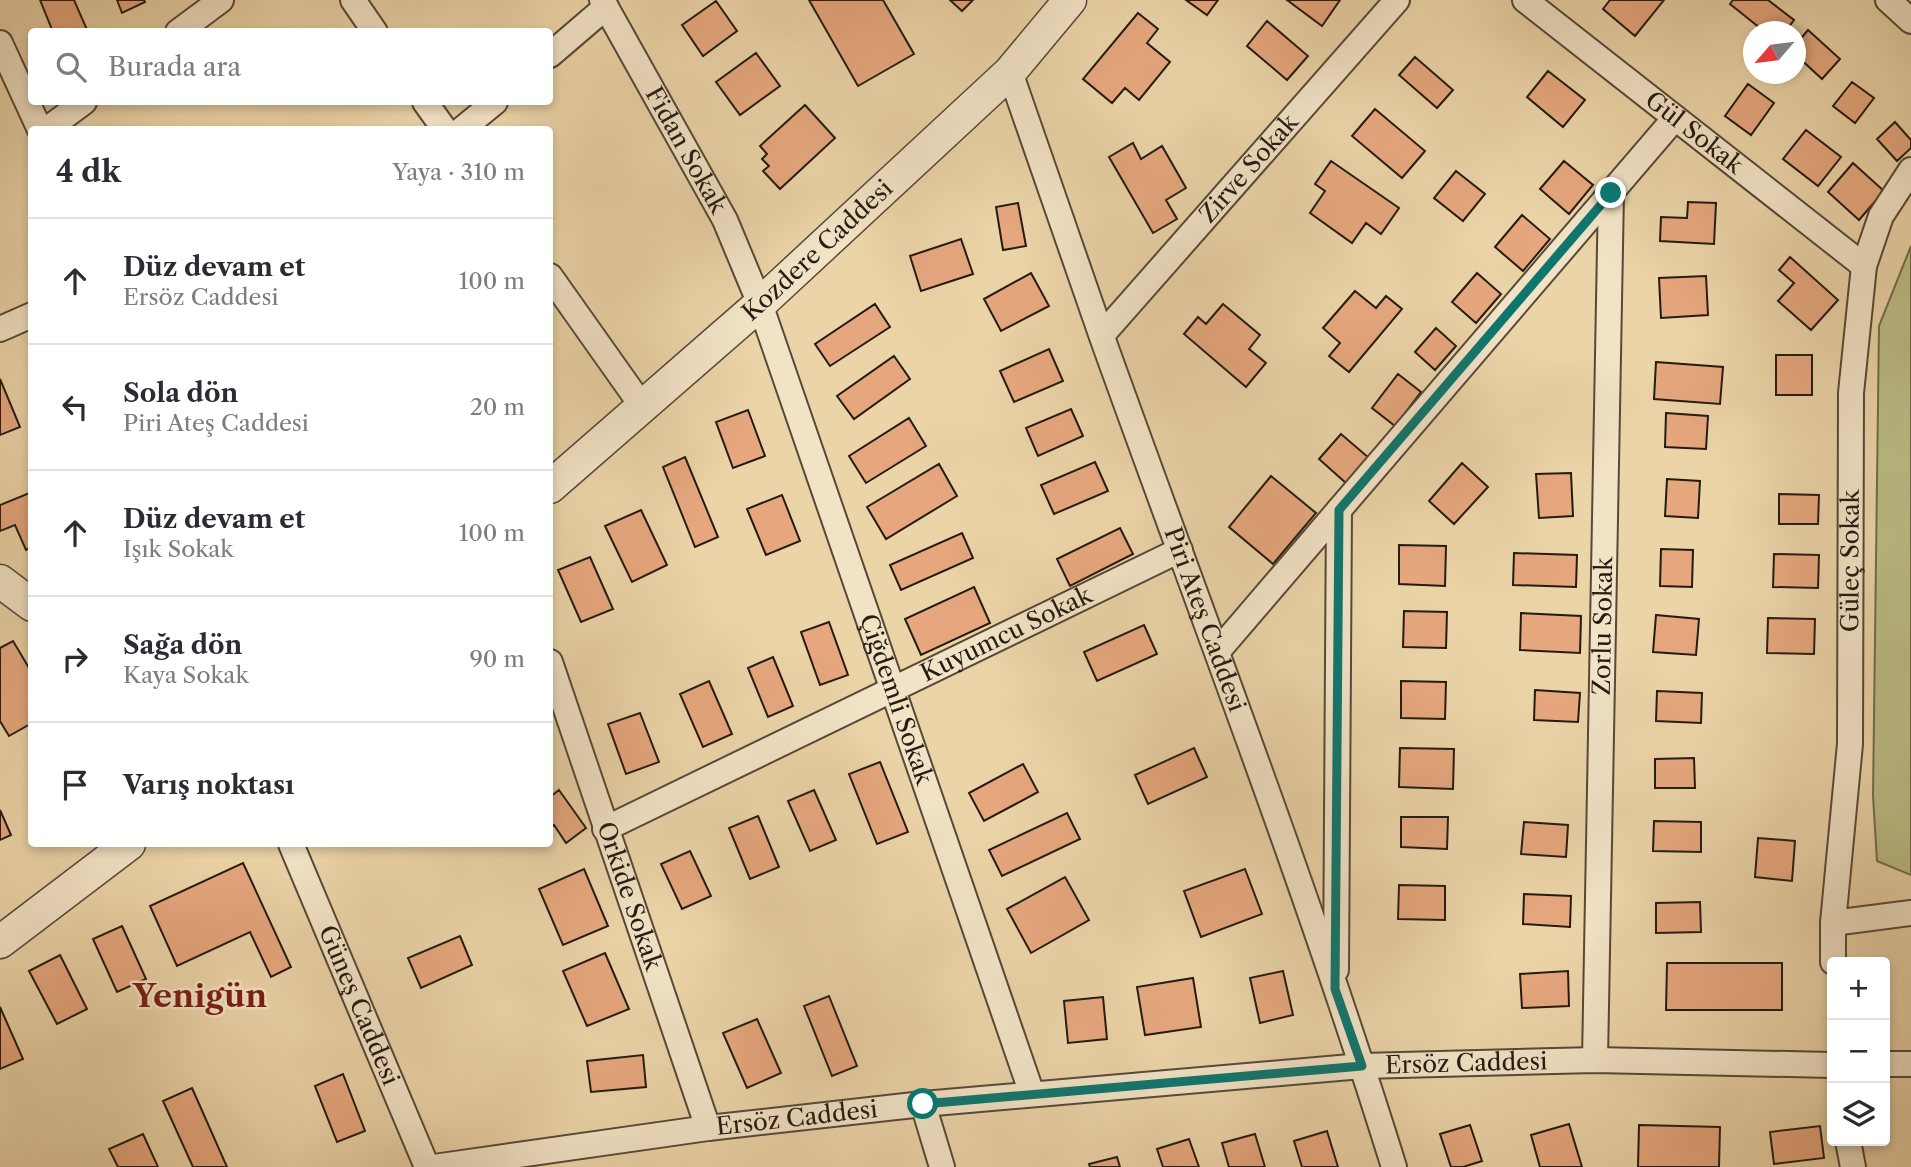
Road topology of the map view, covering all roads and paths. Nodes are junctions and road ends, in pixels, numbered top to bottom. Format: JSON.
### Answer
{"nodes":[{"id":1,"x":221,"y":0,"type":"edge"},
{"id":2,"x":353,"y":0,"type":"edge"},
{"id":3,"x":1070,"y":0,"type":"edge"},
{"id":4,"x":1396,"y":0,"type":"edge"},
{"id":5,"x":1525,"y":0,"type":"edge"},
{"id":6,"x":1888,"y":0,"type":"edge"},
{"id":7,"x":604,"y":4,"type":"edge"},
{"id":8,"x":1911,"y":21,"type":"edge"},
{"id":9,"x":183,"y":28,"type":"edge"},
{"id":10,"x":372,"y":28,"type":"edge"},
{"id":11,"x":0,"y":43,"type":"edge"},
{"id":12,"x":553,"y":52,"type":"edge"},
{"id":13,"x":1010,"y":72,"type":"junction"},
{"id":14,"x":28,"y":104,"type":"edge"},
{"id":15,"x":29,"y":105,"type":"edge"},
{"id":16,"x":80,"y":105,"type":"edge"},
{"id":17,"x":427,"y":105,"type":"edge"},
{"id":18,"x":491,"y":105,"type":"edge"},
{"id":19,"x":1675,"y":118,"type":"junction"},
{"id":20,"x":38,"y":126,"type":"edge"},
{"id":21,"x":51,"y":126,"type":"edge"},
{"id":22,"x":442,"y":126,"type":"edge"},
{"id":23,"x":466,"y":126,"type":"edge"},
{"id":24,"x":1911,"y":170,"type":"edge"},
{"id":25,"x":1611,"y":193,"type":"junction"},
{"id":26,"x":1864,"y":266,"type":"junction"},
{"id":27,"x":553,"y":280,"type":"edge"},
{"id":28,"x":760,"y":304,"type":"junction"},
{"id":29,"x":28,"y":317,"type":"edge"},
{"id":30,"x":0,"y":329,"type":"edge"},
{"id":31,"x":1102,"y":335,"type":"junction"},
{"id":32,"x":642,"y":406,"type":"junction"},
{"id":33,"x":553,"y":484,"type":"edge"},
{"id":34,"x":1339,"y":510,"type":"junction"},
{"id":35,"x":1180,"y":550,"type":"junction"},
{"id":36,"x":0,"y":582,"type":"edge"},
{"id":37,"x":28,"y":602,"type":"edge"},
{"id":38,"x":1218,"y":651,"type":"junction"},
{"id":39,"x":553,"y":671,"type":"edge"},
{"id":40,"x":893,"y":688,"type":"junction"},
{"id":41,"x":605,"y":829,"type":"junction"},
{"id":42,"x":125,"y":847,"type":"edge"},
{"id":43,"x":292,"y":847,"type":"edge"},
{"id":44,"x":1911,"y":913,"type":"edge"},
{"id":45,"x":1833,"y":923,"type":"junction"},
{"id":46,"x":0,"y":942,"type":"edge"},
{"id":47,"x":1833,"y":957,"type":"edge"},
{"id":48,"x":1335,"y":989,"type":"junction"},
{"id":49,"x":1595,"y":1060,"type":"junction"},
{"id":50,"x":1890,"y":1064,"type":"edge"},
{"id":51,"x":1911,"y":1064,"type":"edge"},
{"id":52,"x":1827,"y":1065,"type":"edge"},
{"id":53,"x":1362,"y":1066,"type":"junction"},
{"id":54,"x":1032,"y":1094,"type":"junction"},
{"id":55,"x":923,"y":1104,"type":"junction"},
{"id":56,"x":708,"y":1128,"type":"junction"},
{"id":57,"x":1849,"y":1146,"type":"edge"},
{"id":58,"x":428,"y":1167,"type":"edge"},
{"id":59,"x":434,"y":1167,"type":"edge"},
{"id":60,"x":942,"y":1167,"type":"edge"},
{"id":61,"x":1394,"y":1167,"type":"edge"},
{"id":62,"x":1853,"y":1167,"type":"edge"}],
"edges":[{"from":1,"to":9,"type":"street"},
{"from":2,"to":10,"type":"street"},
{"from":3,"to":13,"type":"street","name":"Kozdere Caddesi"},
{"from":4,"to":31,"type":"street","name":"Zirve Sokak"},
{"from":5,"to":19,"type":"street","name":"Gül Sokak"},
{"from":6,"to":8,"type":"street"},
{"from":7,"to":12,"type":"street"},
{"from":7,"to":28,"type":"street","name":"Fidan Sokak"},
{"from":11,"to":14,"type":"street"},
{"from":13,"to":28,"type":"street","name":"Kozdere Caddesi"},
{"from":13,"to":31,"type":"street","name":"Piri Ateş Caddesi"},
{"from":15,"to":20,"type":"street"},
{"from":16,"to":21,"type":"street"},
{"from":17,"to":22,"type":"street"},
{"from":18,"to":23,"type":"street"},
{"from":19,"to":25,"type":"street"},
{"from":19,"to":26,"type":"street","name":"Gül Sokak"},
{"from":24,"to":26,"type":"street","name":"Güleç Sokak"},
{"from":25,"to":34,"type":"street"},
{"from":25,"to":49,"type":"street","name":"Zorlu Sokak"},
{"from":26,"to":45,"type":"street","name":"Güleç Sokak"},
{"from":27,"to":32,"type":"street"},
{"from":28,"to":32,"type":"street","name":"Kozdere Caddesi"},
{"from":28,"to":40,"type":"street","name":"Çiğdemli Sokak"},
{"from":29,"to":30,"type":"street"},
{"from":31,"to":35,"type":"street","name":"Piri Ateş Caddesi"},
{"from":32,"to":33,"type":"street","name":"Kozdere Caddesi"},
{"from":34,"to":38,"type":"street"},
{"from":34,"to":48,"type":"street"},
{"from":35,"to":38,"type":"street","name":"Piri Ateş Caddesi"},
{"from":35,"to":40,"type":"street","name":"Kuyumcu Sokak"},
{"from":36,"to":37,"type":"street"},
{"from":38,"to":48,"type":"street","name":"Piri Ateş Caddesi"},
{"from":39,"to":41,"type":"street","name":"Orkide Sokak"},
{"from":40,"to":41,"type":"street","name":"Kuyumcu Sokak"},
{"from":40,"to":54,"type":"street","name":"Çiğdemli Sokak"},
{"from":41,"to":56,"type":"street","name":"Orkide Sokak"},
{"from":42,"to":46,"type":"street"},
{"from":43,"to":58,"type":"street","name":"Güneş Caddesi"},
{"from":44,"to":45,"type":"street"},
{"from":45,"to":47,"type":"street","name":"Güleç Sokak"},
{"from":48,"to":53,"type":"street","name":"Piri Ateş Caddesi"},
{"from":49,"to":52,"type":"street","name":"Ersöz Caddesi"},
{"from":49,"to":53,"type":"street","name":"Ersöz Caddesi"},
{"from":50,"to":51,"type":"street"},
{"from":53,"to":54,"type":"street","name":"Ersöz Caddesi"},
{"from":53,"to":61,"type":"street","name":"Piri Ateş Caddesi"},
{"from":54,"to":55,"type":"street","name":"Ersöz Caddesi"},
{"from":55,"to":56,"type":"street","name":"Ersöz Caddesi"},
{"from":55,"to":60,"type":"street"},
{"from":56,"to":59,"type":"street","name":"Ersöz Caddesi"},
{"from":57,"to":62,"type":"street"}]}
